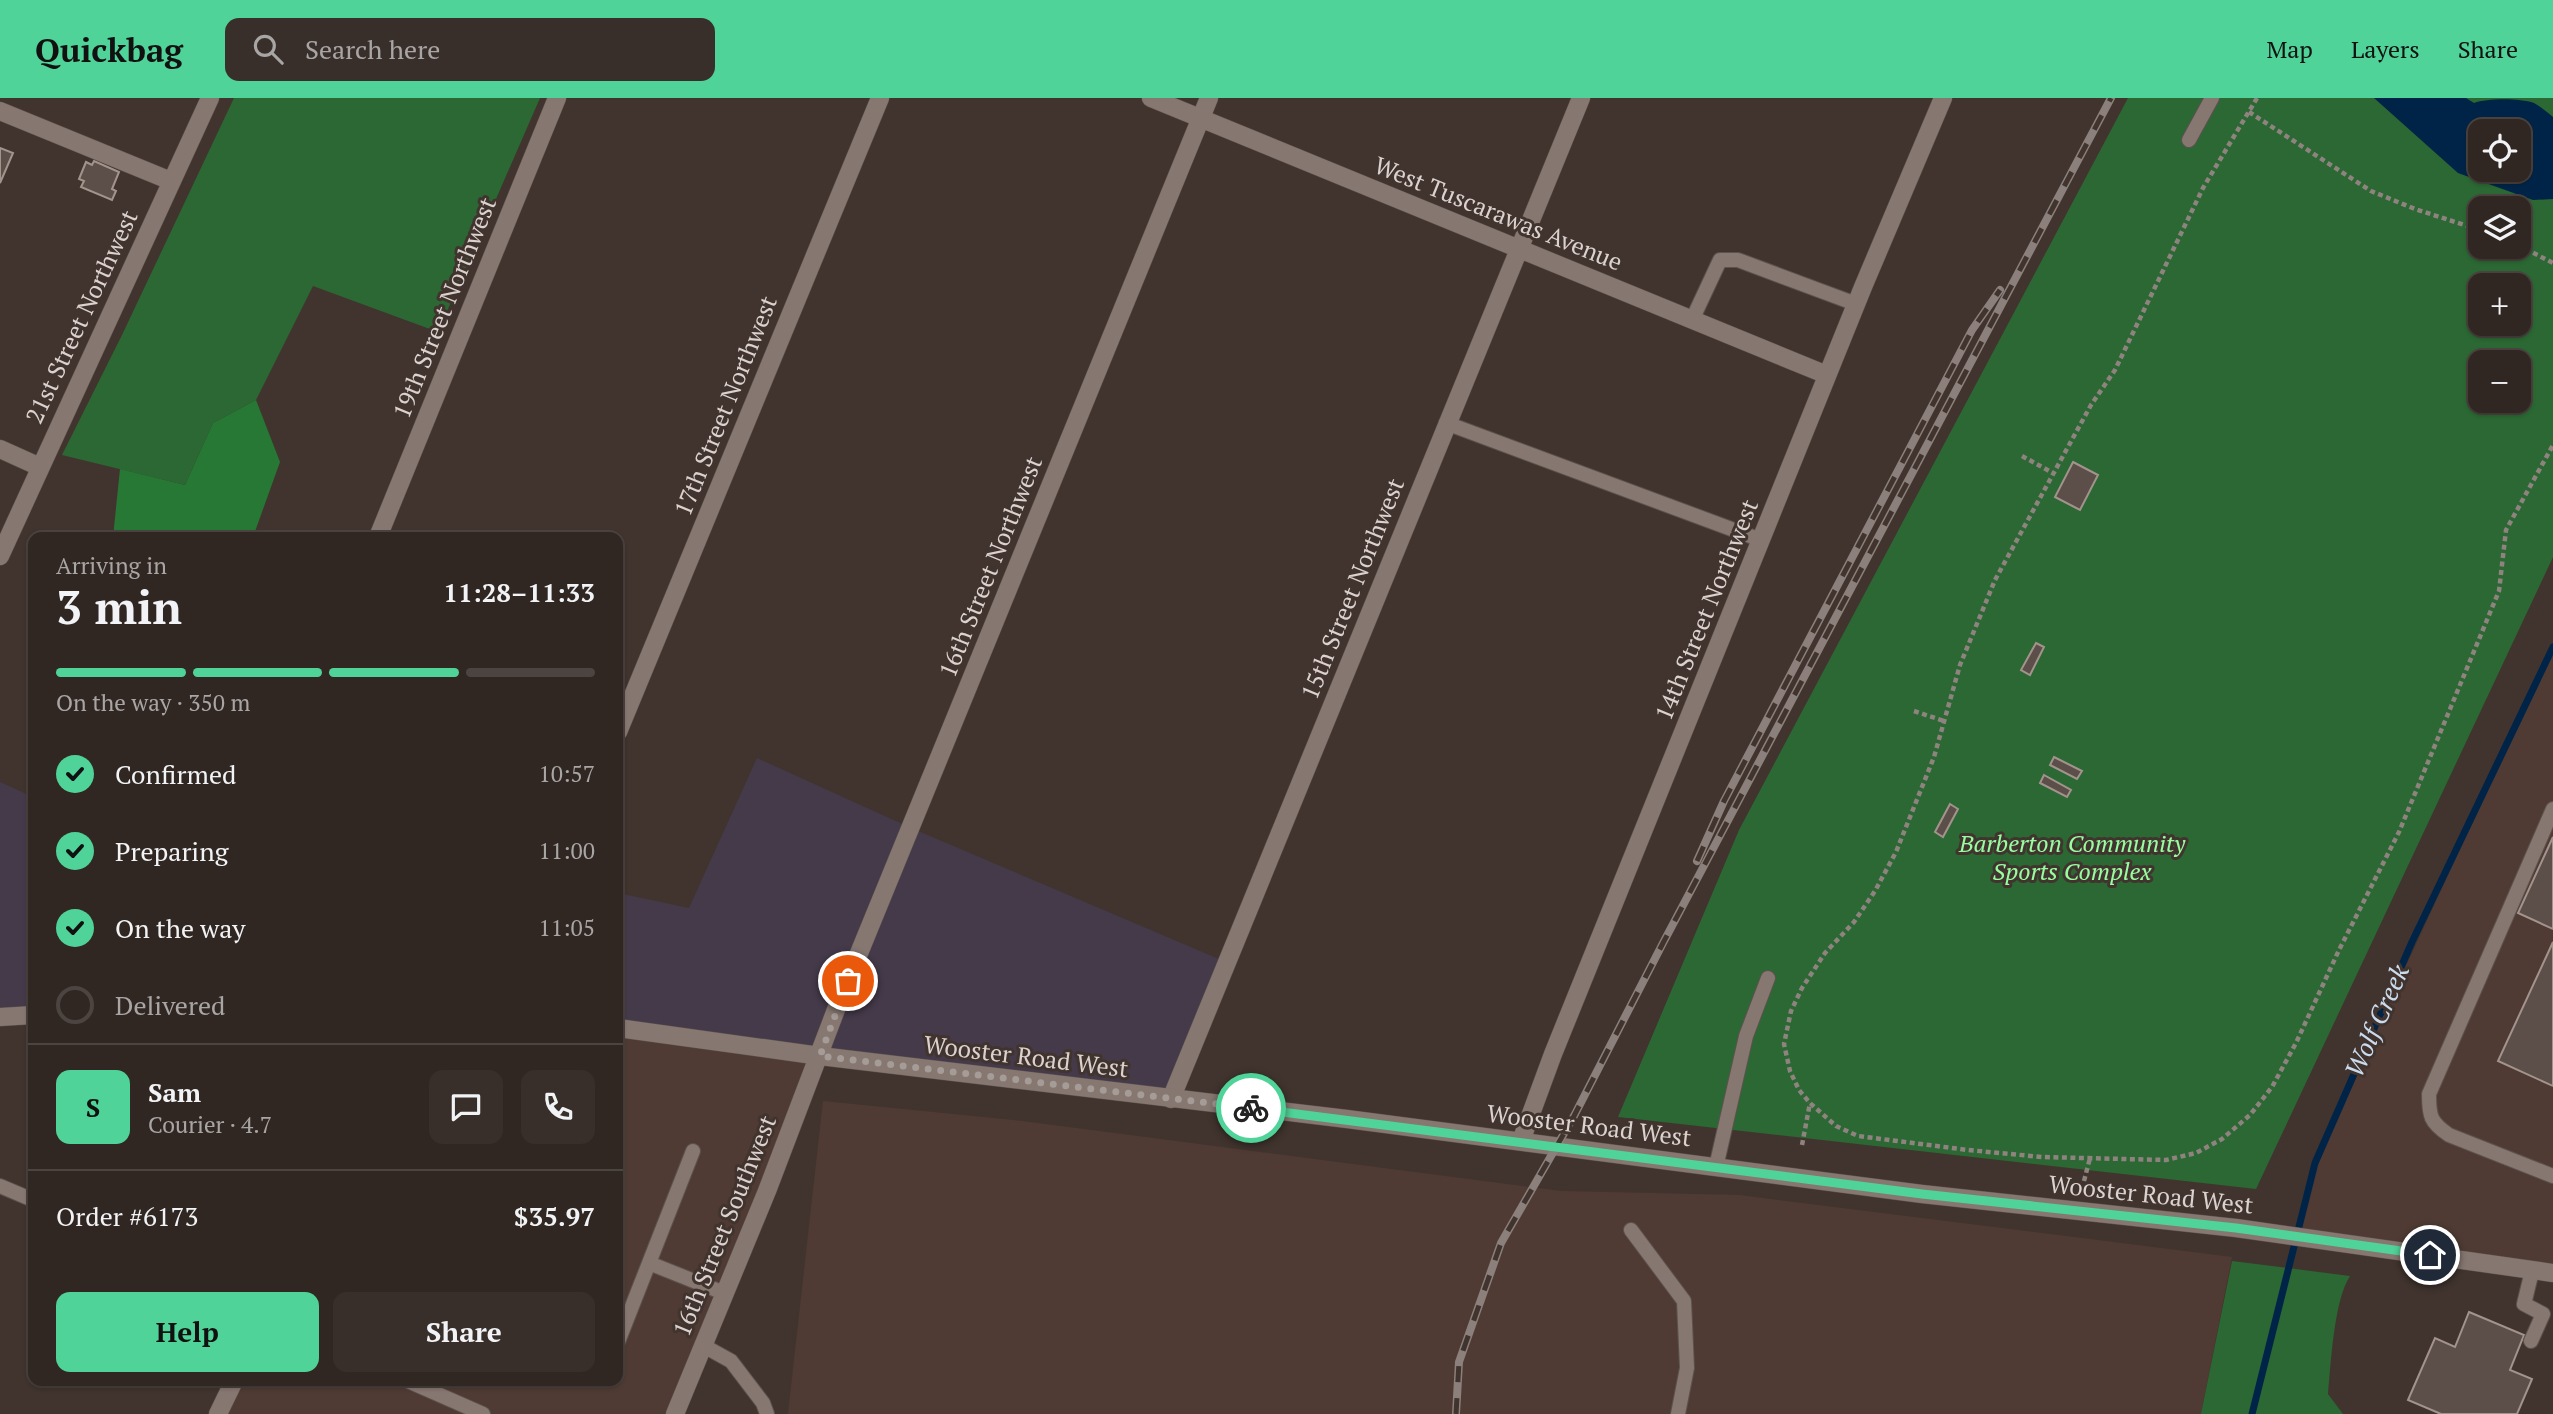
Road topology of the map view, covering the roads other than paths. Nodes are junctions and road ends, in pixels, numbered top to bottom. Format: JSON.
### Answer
{"nodes":[{"id":1,"x":210,"y":98,"type":"edge"},
{"id":2,"x":558,"y":98,"type":"edge"},
{"id":3,"x":880,"y":98,"type":"edge"},
{"id":4,"x":1151,"y":98,"type":"edge"},
{"id":5,"x":1209,"y":98,"type":"edge"},
{"id":6,"x":1581,"y":98,"type":"edge"},
{"id":7,"x":1943,"y":98,"type":"edge"},
{"id":8,"x":2213,"y":98,"type":"edge"},
{"id":9,"x":0,"y":111,"type":"edge"},
{"id":10,"x":1201,"y":118,"type":"junction"},
{"id":11,"x":2189,"y":140,"type":"dead end"},
{"id":12,"x":170,"y":181,"type":"junction"},
{"id":13,"x":1518,"y":249,"type":"junction"},
{"id":14,"x":1856,"y":304,"type":"junction"},
{"id":15,"x":1692,"y":320,"type":"junction"},
{"id":16,"x":1827,"y":375,"type":"junction"},
{"id":17,"x":1446,"y":423,"type":"junction"},
{"id":18,"x":0,"y":449,"type":"edge"},
{"id":19,"x":40,"y":467,"type":"junction"},
{"id":20,"x":380,"y":532,"type":"edge"},
{"id":21,"x":1761,"y":540,"type":"junction"},
{"id":22,"x":0,"y":556,"type":"edge"},
{"id":23,"x":623,"y":720,"type":"edge"},
{"id":24,"x":2553,"y":809,"type":"edge"},
{"id":25,"x":1769,"y":978,"type":"dead end"},
{"id":26,"x":28,"y":1015,"type":"edge"},
{"id":27,"x":0,"y":1017,"type":"edge"},
{"id":28,"x":623,"y":1029,"type":"edge"},
{"id":29,"x":820,"y":1056,"type":"junction"},
{"id":30,"x":1171,"y":1099,"type":"junction"},
{"id":31,"x":1521,"y":1141,"type":"junction"},
{"id":32,"x":693,"y":1151,"type":"dead end"},
{"id":33,"x":1716,"y":1167,"type":"junction"},
{"id":34,"x":2553,"y":1176,"type":"edge"},
{"id":35,"x":0,"y":1186,"type":"edge"},
{"id":36,"x":28,"y":1198,"type":"edge"},
{"id":37,"x":1632,"y":1230,"type":"dead end"},
{"id":38,"x":649,"y":1263,"type":"junction"},
{"id":39,"x":2532,"y":1271,"type":"junction"},
{"id":40,"x":2553,"y":1273,"type":"edge"},
{"id":41,"x":724,"y":1293,"type":"junction"},
{"id":42,"x":623,"y":1329,"type":"edge"},
{"id":43,"x":2531,"y":1341,"type":"dead end"},
{"id":44,"x":702,"y":1345,"type":"junction"},
{"id":45,"x":232,"y":1386,"type":"edge"},
{"id":46,"x":419,"y":1386,"type":"edge"},
{"id":47,"x":218,"y":1414,"type":"edge"},
{"id":48,"x":483,"y":1414,"type":"edge"},
{"id":49,"x":675,"y":1414,"type":"edge"},
{"id":50,"x":767,"y":1414,"type":"edge"},
{"id":51,"x":1678,"y":1414,"type":"edge"}],
"edges":[{"from":1,"to":12,"type":"street","name":"21st Street Northwest"},
{"from":2,"to":20,"type":"street","name":"19th Street Northwest"},
{"from":3,"to":23,"type":"street","name":"17th Street Northwest"},
{"from":4,"to":10,"type":"street","name":"West Tuscarawas Avenue"},
{"from":5,"to":10,"type":"street","name":"16th Street Northwest"},
{"from":6,"to":13,"type":"street","name":"15th Street Northwest"},
{"from":7,"to":14,"type":"street","name":"14th Street Northwest"},
{"from":8,"to":11,"type":"lane"},
{"from":9,"to":12,"type":"street"},
{"from":10,"to":13,"type":"street","name":"West Tuscarawas Avenue"},
{"from":10,"to":29,"type":"street","name":"16th Street Northwest"},
{"from":12,"to":19,"type":"street","name":"21st Street Northwest"},
{"from":13,"to":15,"type":"street","name":"West Tuscarawas Avenue"},
{"from":13,"to":17,"type":"street","name":"15th Street Northwest"},
{"from":14,"to":15,"type":"lane"},
{"from":14,"to":16,"type":"street","name":"14th Street Northwest"},
{"from":15,"to":16,"type":"street","name":"West Tuscarawas Avenue"},
{"from":16,"to":21,"type":"street","name":"14th Street Northwest"},
{"from":17,"to":21,"type":"lane"},
{"from":17,"to":30,"type":"street","name":"15th Street Northwest"},
{"from":18,"to":19,"type":"street"},
{"from":19,"to":22,"type":"street","name":"21st Street Northwest"},
{"from":21,"to":31,"type":"street","name":"14th Street Northwest"},
{"from":24,"to":34,"type":"lane"},
{"from":25,"to":33,"type":"lane"},
{"from":26,"to":27,"type":"street"},
{"from":28,"to":29,"type":"street","name":"Wooster Road West"},
{"from":29,"to":30,"type":"street","name":"Wooster Road West"},
{"from":29,"to":41,"type":"street","name":"16th Street Southwest"},
{"from":30,"to":31,"type":"street","name":"Wooster Road West"},
{"from":31,"to":33,"type":"street","name":"Wooster Road West"},
{"from":32,"to":38,"type":"lane"},
{"from":33,"to":39,"type":"street","name":"Wooster Road West"},
{"from":35,"to":36,"type":"lane"},
{"from":37,"to":51,"type":"lane"},
{"from":38,"to":41,"type":"lane"},
{"from":38,"to":42,"type":"lane"},
{"from":39,"to":40,"type":"street","name":"Wooster Road West"},
{"from":39,"to":43,"type":"lane"},
{"from":41,"to":44,"type":"street","name":"16th Street Southwest"},
{"from":44,"to":49,"type":"street","name":"16th Street Southwest"},
{"from":44,"to":50,"type":"lane"},
{"from":45,"to":47,"type":"street"},
{"from":46,"to":48,"type":"lane"}]}
